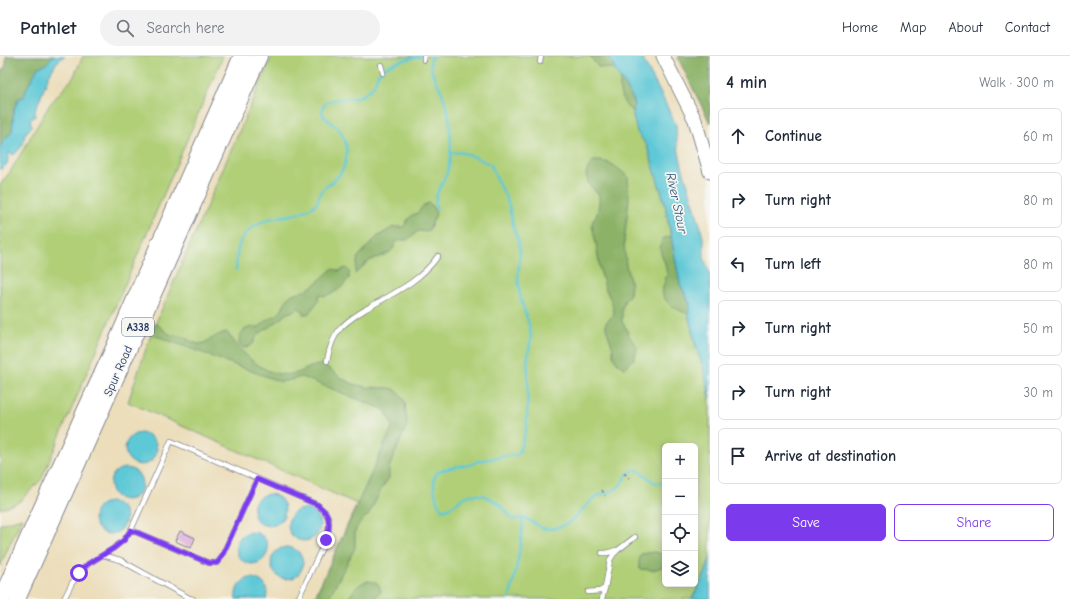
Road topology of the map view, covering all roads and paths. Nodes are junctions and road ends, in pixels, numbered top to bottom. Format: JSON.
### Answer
{"nodes":[{"id":1,"x":242,"y":56,"type":"edge"},
{"id":2,"x":259,"y":56,"type":"edge"},
{"id":3,"x":541,"y":56,"type":"edge"},
{"id":4,"x":663,"y":56,"type":"edge"},
{"id":5,"x":540,"y":62,"type":"dead end"},
{"id":6,"x":381,"y":65,"type":"dead end"},
{"id":7,"x":383,"y":73,"type":"dead end"},
{"id":8,"x":710,"y":172,"type":"edge"},
{"id":9,"x":438,"y":256,"type":"dead end"},
{"id":10,"x":327,"y":361,"type":"dead end"},
{"id":11,"x":624,"y":473,"type":"dead end"},
{"id":12,"x":629,"y":478,"type":"dead end"},
{"id":13,"x":257,"y":479,"type":"junction"},
{"id":14,"x":602,"y":490,"type":"dead end"},
{"id":15,"x":605,"y":496,"type":"dead end"},
{"id":16,"x":131,"y":530,"type":"junction"},
{"id":17,"x":635,"y":537,"type":"dead end"},
{"id":18,"x":618,"y":550,"type":"junction"},
{"id":19,"x":602,"y":553,"type":"dead end"},
{"id":20,"x":103,"y":555,"type":"junction"},
{"id":21,"x":605,"y":588,"type":"junction"},
{"id":22,"x":588,"y":592,"type":"dead end"},
{"id":23,"x":1,"y":599,"type":"edge"},
{"id":24,"x":17,"y":599,"type":"edge"},
{"id":25,"x":64,"y":599,"type":"edge"},
{"id":26,"x":193,"y":599,"type":"edge"},
{"id":27,"x":296,"y":599,"type":"edge"},
{"id":28,"x":602,"y":599,"type":"edge"}],
"edges":[{"from":1,"to":23,"type":"highway","name":"Spur Road","number":"A338"},
{"from":2,"to":24,"type":"highway","name":"Spur Road","number":"A338"},
{"from":3,"to":5,"type":"lane"},
{"from":4,"to":8,"type":"main road"},
{"from":6,"to":7,"type":"lane"},
{"from":9,"to":10,"type":"lane"},
{"from":11,"to":12,"type":"path"},
{"from":13,"to":16,"type":"lane"},
{"from":13,"to":16,"type":"lane"},
{"from":13,"to":27,"type":"lane"},
{"from":14,"to":15,"type":"path"},
{"from":16,"to":20,"type":"lane"},
{"from":17,"to":18,"type":"lane"},
{"from":18,"to":19,"type":"lane"},
{"from":18,"to":21,"type":"lane"},
{"from":20,"to":25,"type":"lane"},
{"from":20,"to":26,"type":"lane"},
{"from":21,"to":22,"type":"lane"},
{"from":21,"to":28,"type":"lane"}]}
